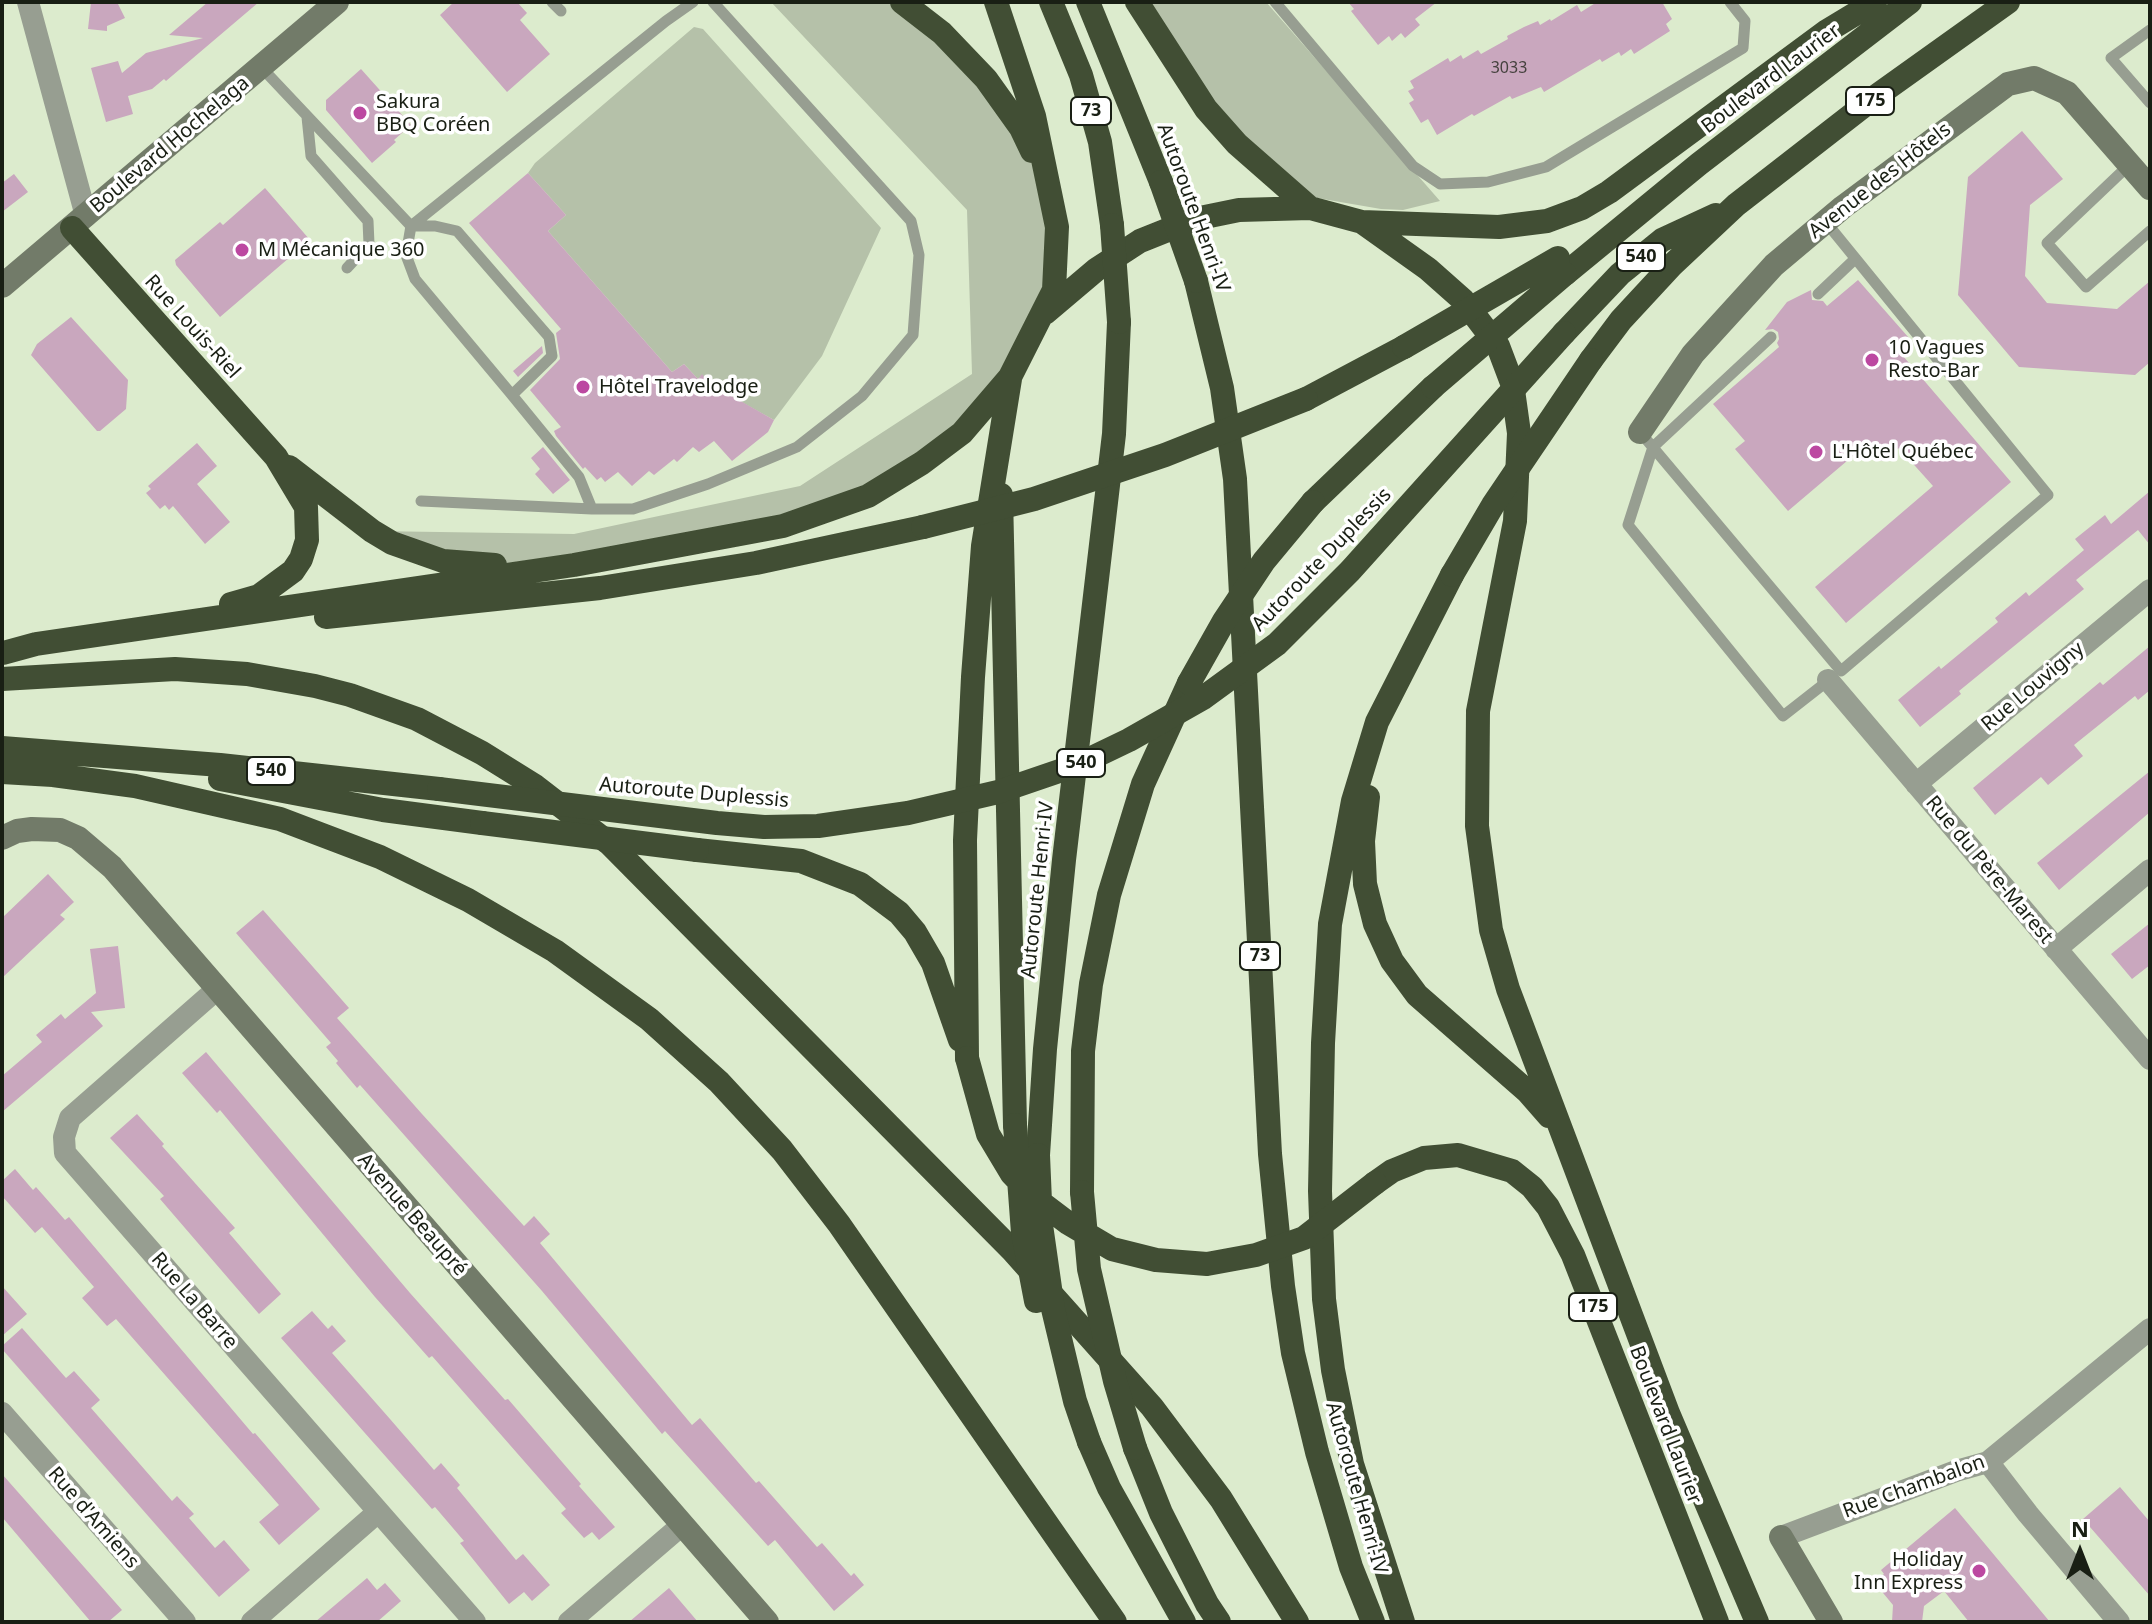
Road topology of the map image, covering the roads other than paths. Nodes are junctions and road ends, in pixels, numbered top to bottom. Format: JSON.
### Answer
{"nodes":[{"id":1,"x":28,"y":2,"type":"edge"},
{"id":2,"x":337,"y":2,"type":"edge"},
{"id":3,"x":693,"y":2,"type":"edge"},
{"id":4,"x":713,"y":2,"type":"edge"},
{"id":5,"x":902,"y":2,"type":"edge"},
{"id":6,"x":996,"y":2,"type":"edge"},
{"id":7,"x":1051,"y":2,"type":"edge"},
{"id":8,"x":1088,"y":2,"type":"edge"},
{"id":9,"x":1137,"y":2,"type":"edge"},
{"id":10,"x":1275,"y":2,"type":"edge"},
{"id":11,"x":1730,"y":2,"type":"edge"},
{"id":12,"x":1875,"y":2,"type":"edge"},
{"id":13,"x":1910,"y":2,"type":"edge"},
{"id":14,"x":2008,"y":2,"type":"edge"},
{"id":15,"x":2150,"y":30,"type":"edge"},
{"id":16,"x":261,"y":67,"type":"junction"},
{"id":17,"x":2150,"y":103,"type":"edge"},
{"id":18,"x":307,"y":116,"type":"junction"},
{"id":19,"x":2130,"y":165,"type":"junction"},
{"id":20,"x":1048,"y":181,"type":"junction"},
{"id":21,"x":2150,"y":188,"type":"edge"},
{"id":22,"x":1736,"y":205,"type":"junction"},
{"id":23,"x":1310,"y":208,"type":"junction"},
{"id":24,"x":1825,"y":221,"type":"junction"},
{"id":25,"x":79,"y":222,"type":"junction"},
{"id":26,"x":1362,"y":222,"type":"junction"},
{"id":27,"x":411,"y":226,"type":"junction"},
{"id":28,"x":2150,"y":231,"type":"edge"},
{"id":29,"x":1855,"y":259,"type":"junction"},
{"id":30,"x":1561,"y":266,"type":"junction"},
{"id":31,"x":347,"y":268,"type":"dead end"},
{"id":32,"x":2,"y":286,"type":"edge"},
{"id":33,"x":1818,"y":294,"type":"dead end"},
{"id":34,"x":1039,"y":318,"type":"junction"},
{"id":35,"x":1771,"y":337,"type":"dead end"},
{"id":36,"x":1010,"y":377,"type":"junction"},
{"id":37,"x":512,"y":395,"type":"junction"},
{"id":38,"x":1646,"y":440,"type":"junction"},
{"id":39,"x":998,"y":449,"type":"junction"},
{"id":40,"x":276,"y":457,"type":"junction"},
{"id":41,"x":421,"y":501,"type":"dead end"},
{"id":42,"x":592,"y":509,"type":"junction"},
{"id":43,"x":574,"y":565,"type":"junction"},
{"id":44,"x":2150,"y":590,"type":"edge"},
{"id":45,"x":140,"y":629,"type":"junction"},
{"id":46,"x":2,"y":653,"type":"edge"},
{"id":47,"x":1408,"y":658,"type":"junction"},
{"id":48,"x":1834,"y":676,"type":"junction"},
{"id":49,"x":2,"y":679,"type":"edge"},
{"id":50,"x":2,"y":748,"type":"edge"},
{"id":51,"x":104,"y":757,"type":"junction"},
{"id":52,"x":2,"y":772,"type":"edge"},
{"id":53,"x":1916,"y":784,"type":"junction"},
{"id":54,"x":2,"y":838,"type":"edge"},
{"id":55,"x":2150,"y":870,"type":"edge"},
{"id":56,"x":2056,"y":949,"type":"junction"},
{"id":57,"x":216,"y":990,"type":"junction"},
{"id":58,"x":967,"y":1058,"type":"junction"},
{"id":59,"x":2150,"y":1059,"type":"edge"},
{"id":60,"x":1586,"y":1195,"type":"junction"},
{"id":61,"x":2150,"y":1329,"type":"edge"},
{"id":62,"x":1075,"y":1401,"type":"junction"},
{"id":63,"x":2,"y":1413,"type":"edge"},
{"id":64,"x":1988,"y":1462,"type":"junction"},
{"id":65,"x":378,"y":1512,"type":"junction"},
{"id":66,"x":682,"y":1525,"type":"junction"},
{"id":67,"x":1781,"y":1537,"type":"joint"},
{"id":68,"x":185,"y":1622,"type":"edge"},
{"id":69,"x":252,"y":1622,"type":"edge"},
{"id":70,"x":475,"y":1622,"type":"edge"},
{"id":71,"x":569,"y":1622,"type":"edge"},
{"id":72,"x":767,"y":1622,"type":"edge"},
{"id":73,"x":1115,"y":1622,"type":"edge"},
{"id":74,"x":1184,"y":1622,"type":"edge"},
{"id":75,"x":1219,"y":1622,"type":"edge"},
{"id":76,"x":1297,"y":1622,"type":"edge"},
{"id":77,"x":1373,"y":1622,"type":"edge"},
{"id":78,"x":1403,"y":1622,"type":"edge"},
{"id":79,"x":1714,"y":1622,"type":"edge"},
{"id":80,"x":1757,"y":1622,"type":"edge"},
{"id":81,"x":1831,"y":1622,"type":"edge"},
{"id":82,"x":2119,"y":1622,"type":"edge"}],
"edges":[{"from":1,"to":25,"type":"street","name":"Rue Louis-Riel"},
{"from":2,"to":16,"type":"street","name":"Boulevard Hochelaga"},
{"from":3,"to":27,"type":"lane"},
{"from":4,"to":42,"type":"lane"},
{"from":5,"to":20,"type":"highway"},
{"from":6,"to":20,"type":"highway"},
{"from":7,"to":62,"type":"highway","name":"Autoroute Henri-IV","number":"73","bridge":true},
{"from":8,"to":77,"type":"highway","name":"Autoroute Henri-IV","number":"73","bridge":true},
{"from":9,"to":23,"type":"highway"},
{"from":10,"to":11,"type":"lane"},
{"from":12,"to":26,"type":"highway"},
{"from":13,"to":30,"type":"highway","name":"Boulevard Laurier","number":"540"},
{"from":14,"to":22,"type":"highway","number":"175"},
{"from":15,"to":17,"type":"lane"},
{"from":16,"to":18,"type":"lane"},
{"from":16,"to":25,"type":"street","name":"Boulevard Hochelaga"},
{"from":18,"to":27,"type":"lane"},
{"from":18,"to":31,"type":"lane"},
{"from":19,"to":21,"type":"street","name":"Avenue des Hôtels"},
{"from":19,"to":24,"type":"street","name":"Avenue des Hôtels"},
{"from":19,"to":28,"type":"lane"},
{"from":20,"to":34,"type":"highway"},
{"from":22,"to":47,"type":"highway","bridge":true},
{"from":22,"to":51,"type":"highway","name":"Autoroute Duplessis","number":"540","bridge":true},
{"from":23,"to":26,"type":"highway"},
{"from":23,"to":34,"type":"highway"},
{"from":24,"to":29,"type":"lane"},
{"from":24,"to":38,"type":"street","name":"Avenue des Hôtels"},
{"from":25,"to":32,"type":"street","name":"Boulevard Hochelaga"},
{"from":25,"to":40,"type":"highway","name":"Rue Louis-Riel"},
{"from":26,"to":60,"type":"highway"},
{"from":27,"to":37,"type":"lane"},
{"from":27,"to":37,"type":"lane"},
{"from":29,"to":33,"type":"lane"},
{"from":29,"to":48,"type":"lane"},
{"from":30,"to":46,"type":"highway","number":"540","bridge":true},
{"from":30,"to":75,"type":"highway","bridge":true},
{"from":34,"to":36,"type":"highway"},
{"from":35,"to":38,"type":"lane"},
{"from":36,"to":39,"type":"highway"},
{"from":36,"to":43,"type":"highway"},
{"from":37,"to":42,"type":"lane"},
{"from":38,"to":48,"type":"lane"},
{"from":38,"to":48,"type":"lane"},
{"from":39,"to":58,"type":"highway"},
{"from":39,"to":62,"type":"highway","bridge":true},
{"from":40,"to":43,"type":"highway"},
{"from":40,"to":45,"type":"highway"},
{"from":41,"to":42,"type":"lane"},
{"from":43,"to":45,"type":"highway"},
{"from":44,"to":53,"type":"street","name":"Rue Louvigny"},
{"from":45,"to":46,"type":"highway"},
{"from":47,"to":60,"type":"highway"},
{"from":47,"to":78,"type":"highway"},
{"from":48,"to":53,"type":"street","name":"Rue du Père-Marest"},
{"from":49,"to":76,"type":"highway"},
{"from":50,"to":51,"type":"highway","name":"Autoroute Duplessis","number":"540"},
{"from":51,"to":58,"type":"highway","bridge":true},
{"from":52,"to":73,"type":"highway"},
{"from":53,"to":56,"type":"street","name":"Rue du Père-Marest"},
{"from":54,"to":57,"type":"street","name":"Avenue Beaupré"},
{"from":55,"to":56,"type":"street"},
{"from":56,"to":59,"type":"street","name":"Rue du Père-Marest"},
{"from":57,"to":65,"type":"street","name":"Rue La Barre"},
{"from":57,"to":66,"type":"street","name":"Avenue Beaupré"},
{"from":58,"to":79,"type":"highway","name":"Boulevard Laurier","number":"175","bridge":true},
{"from":60,"to":80,"type":"highway","name":"Boulevard Laurier","number":"175"},
{"from":61,"to":64,"type":"street","name":"Rue Chambalon"},
{"from":62,"to":74,"type":"highway","name":"Autoroute Henri-IV","number":"73","bridge":true},
{"from":63,"to":68,"type":"street","name":"Rue d'Amiens"},
{"from":64,"to":67,"type":"street","name":"Rue Chambalon"},
{"from":64,"to":82,"type":"street"},
{"from":65,"to":69,"type":"street"},
{"from":65,"to":70,"type":"street","name":"Rue La Barre"},
{"from":66,"to":71,"type":"street"},
{"from":66,"to":72,"type":"street","name":"Avenue Beaupré"},
{"from":67,"to":81,"type":"street"}]}
